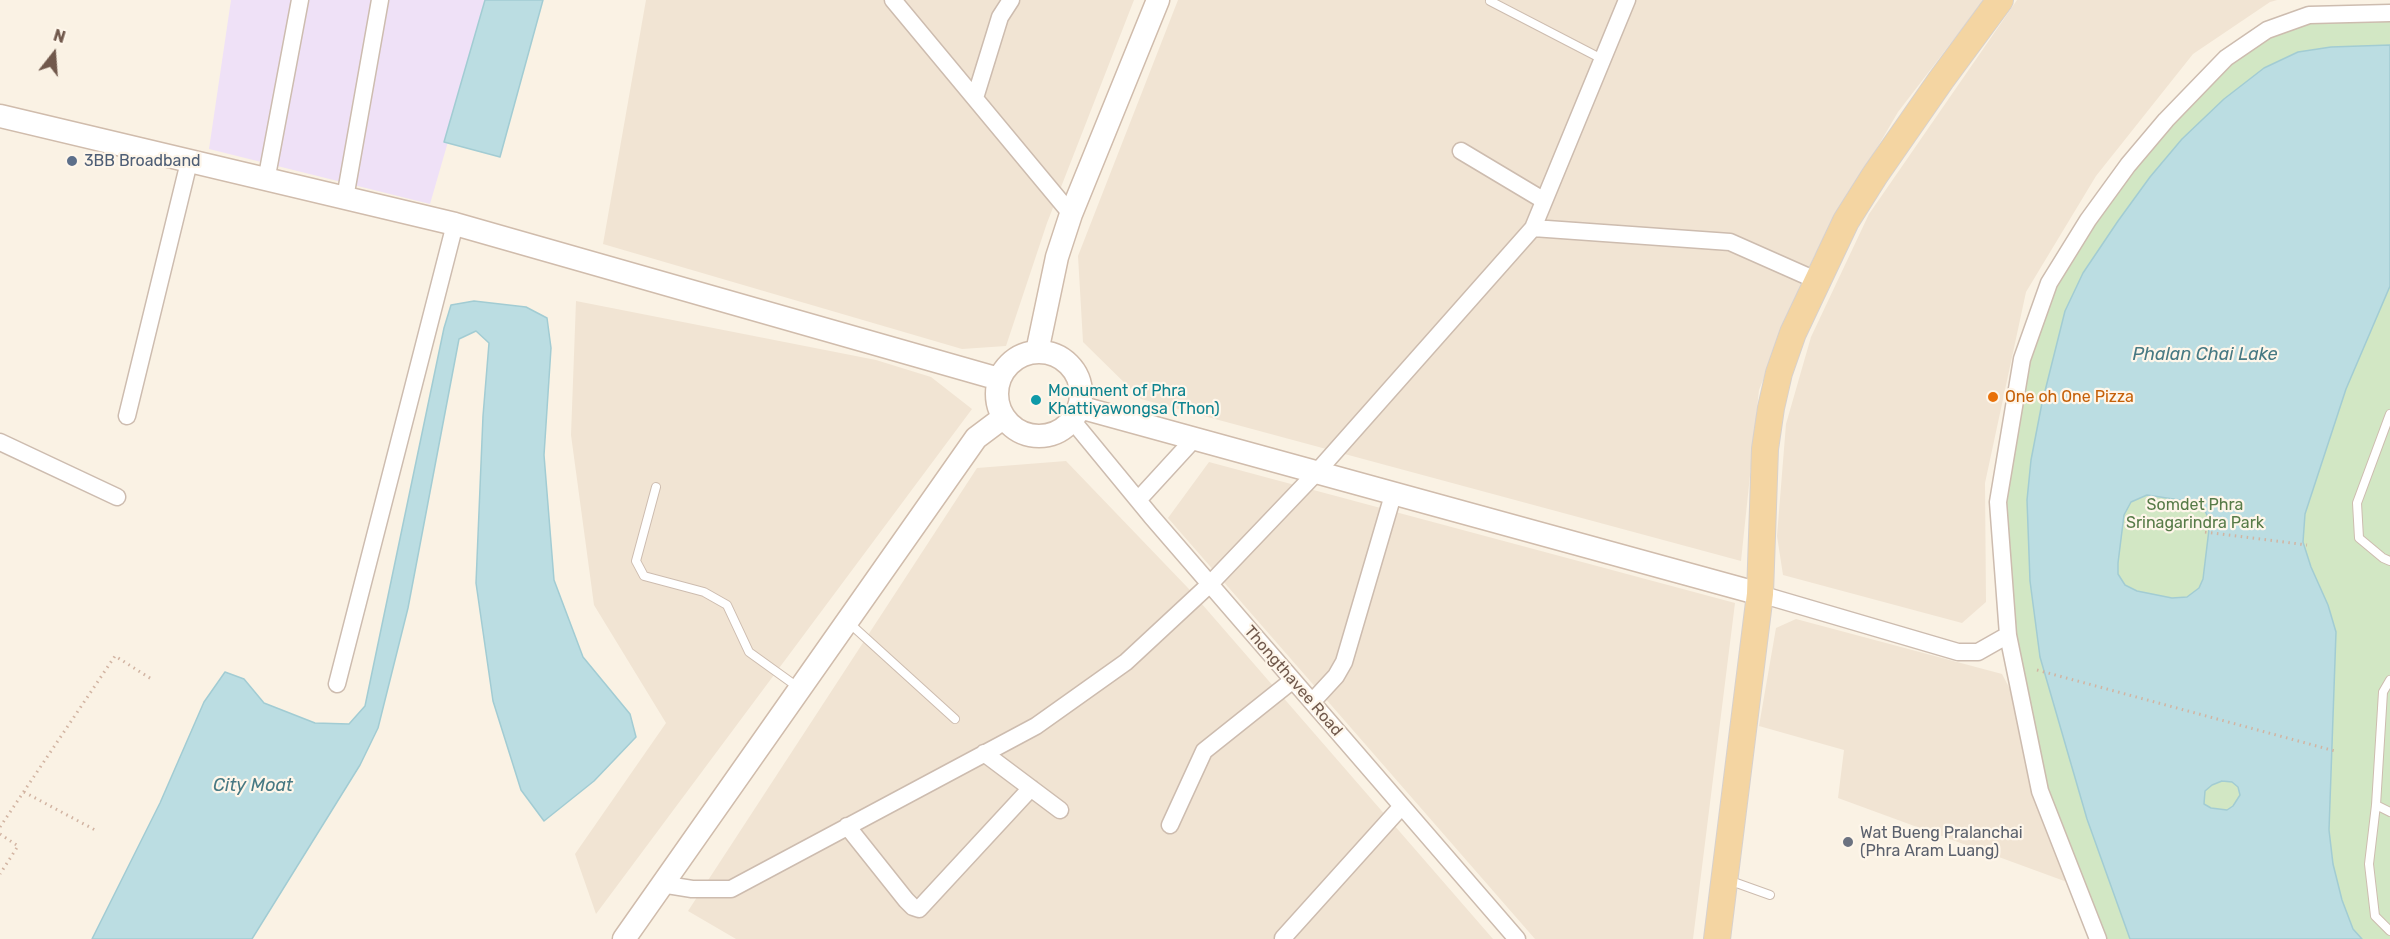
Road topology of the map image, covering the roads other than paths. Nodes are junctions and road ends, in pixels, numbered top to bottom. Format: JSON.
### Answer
{"nodes":[{"id":1,"x":300,"y":0,"type":"edge"},
{"id":2,"x":380,"y":0,"type":"edge"},
{"id":3,"x":893,"y":0,"type":"edge"},
{"id":4,"x":1011,"y":0,"type":"edge"},
{"id":5,"x":1158,"y":0,"type":"edge"},
{"id":6,"x":1627,"y":0,"type":"edge"},
{"id":7,"x":2001,"y":0,"type":"edge"},
{"id":8,"x":1490,"y":1,"type":"edge"},
{"id":9,"x":2343,"y":6,"type":"edge"},
{"id":10,"x":2390,"y":13,"type":"edge"},
{"id":11,"x":1602,"y":59,"type":"junction"},
{"id":12,"x":975,"y":98,"type":"junction"},
{"id":13,"x":0,"y":116,"type":"edge"},
{"id":14,"x":1461,"y":151,"type":"dead end"},
{"id":15,"x":189,"y":162,"type":"junction"},
{"id":16,"x":266,"y":181,"type":"junction"},
{"id":17,"x":345,"y":198,"type":"junction"},
{"id":18,"x":1543,"y":200,"type":"junction"},
{"id":19,"x":1071,"y":214,"type":"junction"},
{"id":20,"x":454,"y":224,"type":"junction"},
{"id":21,"x":1533,"y":228,"type":"junction"},
{"id":22,"x":1818,"y":281,"type":"junction"},
{"id":23,"x":1037,"y":352,"type":"junction"},
{"id":24,"x":999,"y":379,"type":"junction"},
{"id":25,"x":1076,"y":413,"type":"junction"},
{"id":26,"x":2390,"y":414,"type":"edge"},
{"id":27,"x":127,"y":416,"type":"dead end"},
{"id":28,"x":1004,"y":417,"type":"junction"},
{"id":29,"x":1194,"y":439,"type":"junction"},
{"id":30,"x":0,"y":442,"type":"edge"},
{"id":31,"x":1316,"y":473,"type":"junction"},
{"id":32,"x":656,"y":487,"type":"dead end"},
{"id":33,"x":1393,"y":495,"type":"junction"},
{"id":34,"x":117,"y":496,"type":"dead end"},
{"id":35,"x":1139,"y":499,"type":"junction"},
{"id":36,"x":2390,"y":561,"type":"edge"},
{"id":37,"x":1210,"y":584,"type":"junction"},
{"id":38,"x":1760,"y":594,"type":"junction"},
{"id":39,"x":847,"y":621,"type":"junction"},
{"id":40,"x":2008,"y":635,"type":"junction"},
{"id":41,"x":1293,"y":680,"type":"junction"},
{"id":42,"x":2390,"y":680,"type":"edge"},
{"id":43,"x":337,"y":684,"type":"dead end"},
{"id":44,"x":800,"y":688,"type":"junction"},
{"id":45,"x":1312,"y":702,"type":"junction"},
{"id":46,"x":955,"y":719,"type":"dead end"},
{"id":47,"x":984,"y":753,"type":"junction"},
{"id":48,"x":1031,"y":788,"type":"junction"},
{"id":49,"x":2376,"y":805,"type":"junction"},
{"id":50,"x":1402,"y":806,"type":"junction"},
{"id":51,"x":1060,"y":810,"type":"dead end"},
{"id":52,"x":2390,"y":812,"type":"edge"},
{"id":53,"x":1170,"y":825,"type":"dead end"},
{"id":54,"x":848,"y":826,"type":"junction"},
{"id":55,"x":1725,"y":880,"type":"junction"},
{"id":56,"x":661,"y":884,"type":"junction"},
{"id":57,"x":1770,"y":895,"type":"dead end"},
{"id":58,"x":2390,"y":931,"type":"edge"},
{"id":59,"x":1283,"y":938,"type":"edge"},
{"id":60,"x":624,"y":939,"type":"edge"},
{"id":61,"x":1517,"y":939,"type":"edge"},
{"id":62,"x":1717,"y":939,"type":"edge"},
{"id":63,"x":2098,"y":939,"type":"edge"}],
"edges":[{"from":1,"to":16,"type":"street"},
{"from":2,"to":17,"type":"street"},
{"from":3,"to":12,"type":"street"},
{"from":4,"to":12,"type":"street"},
{"from":5,"to":19,"type":"street"},
{"from":6,"to":11,"type":"street"},
{"from":7,"to":22,"type":"main road"},
{"from":8,"to":11,"type":"lane"},
{"from":9,"to":10,"type":"street"},
{"from":9,"to":40,"type":"street"},
{"from":11,"to":18,"type":"street"},
{"from":12,"to":19,"type":"street"},
{"from":13,"to":15,"type":"street"},
{"from":14,"to":18,"type":"street"},
{"from":15,"to":16,"type":"street"},
{"from":15,"to":27,"type":"street"},
{"from":16,"to":17,"type":"street"},
{"from":17,"to":20,"type":"street"},
{"from":18,"to":21,"type":"street"},
{"from":19,"to":23,"type":"street"},
{"from":20,"to":24,"type":"street"},
{"from":20,"to":43,"type":"street"},
{"from":21,"to":22,"type":"street"},
{"from":21,"to":31,"type":"street"},
{"from":22,"to":38,"type":"main road"},
{"from":23,"to":24,"type":"street"},
{"from":23,"to":25,"type":"street"},
{"from":24,"to":28,"type":"street"},
{"from":25,"to":28,"type":"street"},
{"from":25,"to":29,"type":"street"},
{"from":25,"to":35,"type":"street","name":"Thongthavee Road"},
{"from":26,"to":36,"type":"lane"},
{"from":28,"to":39,"type":"street"},
{"from":29,"to":31,"type":"street"},
{"from":29,"to":35,"type":"street"},
{"from":30,"to":34,"type":"street"},
{"from":31,"to":33,"type":"street"},
{"from":31,"to":37,"type":"street"},
{"from":32,"to":44,"type":"lane"},
{"from":33,"to":38,"type":"street"},
{"from":33,"to":45,"type":"street"},
{"from":35,"to":37,"type":"street","name":"Thongthavee Road"},
{"from":37,"to":41,"type":"street","name":"Thongthavee Road"},
{"from":37,"to":47,"type":"street"},
{"from":38,"to":40,"type":"street"},
{"from":38,"to":55,"type":"main road"},
{"from":39,"to":44,"type":"street"},
{"from":39,"to":46,"type":"lane"},
{"from":40,"to":63,"type":"street"},
{"from":41,"to":45,"type":"street","name":"Thongthavee Road"},
{"from":41,"to":53,"type":"street"},
{"from":42,"to":49,"type":"lane"},
{"from":44,"to":56,"type":"street"},
{"from":45,"to":50,"type":"street","name":"Thongthavee Road"},
{"from":47,"to":48,"type":"street"},
{"from":47,"to":54,"type":"street"},
{"from":48,"to":51,"type":"street"},
{"from":48,"to":54,"type":"street"},
{"from":49,"to":52,"type":"lane"},
{"from":49,"to":58,"type":"lane"},
{"from":50,"to":59,"type":"street"},
{"from":50,"to":61,"type":"street","name":"Thongthavee Road"},
{"from":54,"to":56,"type":"street"},
{"from":55,"to":57,"type":"lane"},
{"from":55,"to":62,"type":"main road"},
{"from":56,"to":60,"type":"street"}]}
